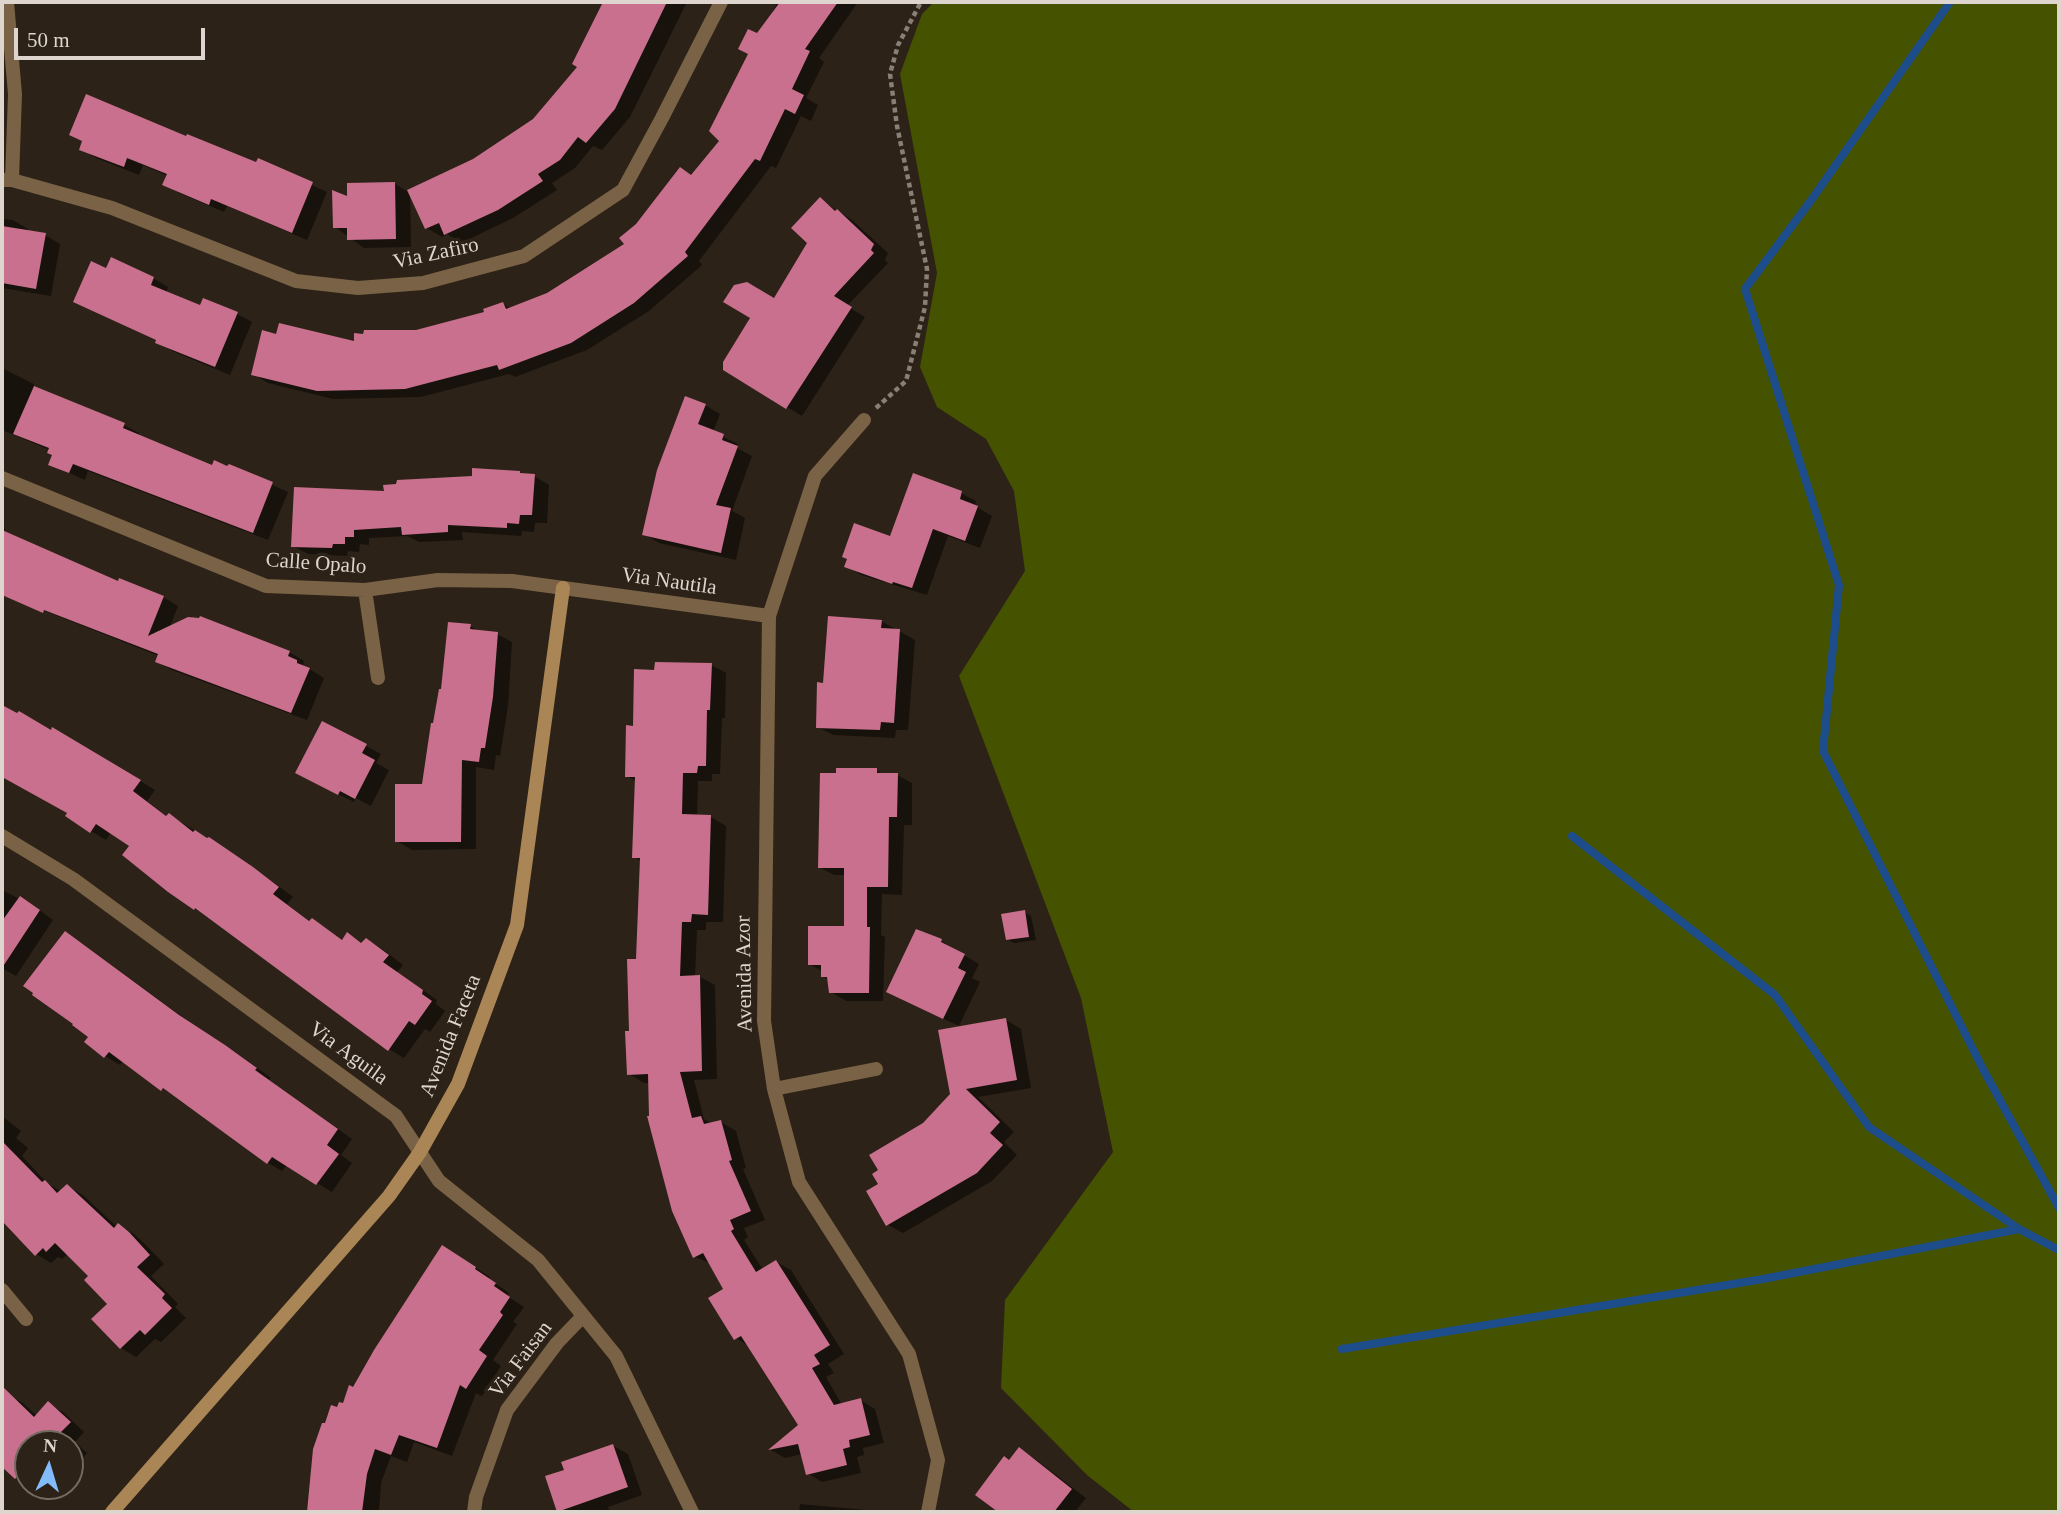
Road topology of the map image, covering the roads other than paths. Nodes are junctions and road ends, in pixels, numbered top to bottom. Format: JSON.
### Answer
{"nodes":[{"id":1,"x":7,"y":2,"type":"edge"},
{"id":2,"x":721,"y":2,"type":"edge"},
{"id":3,"x":7,"y":180,"type":"edge"},
{"id":4,"x":864,"y":420,"type":"road end"},
{"id":5,"x":2,"y":478,"type":"edge"},
{"id":6,"x":563,"y":588,"type":"junction"},
{"id":7,"x":365,"y":590,"type":"junction"},
{"id":8,"x":769,"y":616,"type":"junction"},
{"id":9,"x":378,"y":678,"type":"dead end"},
{"id":10,"x":2,"y":835,"type":"edge"},
{"id":11,"x":876,"y":1069,"type":"dead end"},
{"id":12,"x":774,"y":1089,"type":"junction"},
{"id":13,"x":420,"y":1152,"type":"junction"},
{"id":14,"x":2,"y":1290,"type":"edge"},
{"id":15,"x":583,"y":1316,"type":"junction"},
{"id":16,"x":26,"y":1319,"type":"dead end"},
{"id":17,"x":112,"y":1512,"type":"edge"},
{"id":18,"x":474,"y":1512,"type":"edge"},
{"id":19,"x":692,"y":1512,"type":"edge"},
{"id":20,"x":928,"y":1512,"type":"edge"}],
"edges":[{"from":1,"to":3,"type":"street"},
{"from":2,"to":3,"type":"street","name":"Via Zafiro"},
{"from":4,"to":8,"type":"street","name":"Avenida Azor"},
{"from":5,"to":7,"type":"street","name":"Calle Opalo"},
{"from":6,"to":7,"type":"street","name":"Calle Opalo"},
{"from":6,"to":8,"type":"street","name":"Via Nautila"},
{"from":6,"to":13,"type":"street","name":"Avenida Faceta"},
{"from":7,"to":9,"type":"street"},
{"from":8,"to":12,"type":"street","name":"Avenida Azor"},
{"from":10,"to":13,"type":"street","name":"Via Aguila"},
{"from":11,"to":12,"type":"street"},
{"from":12,"to":20,"type":"street","name":"Avenida Azor"},
{"from":13,"to":15,"type":"street","name":"Via Aguila"},
{"from":13,"to":17,"type":"street","name":"Avenida Faceta"},
{"from":14,"to":16,"type":"street"},
{"from":15,"to":18,"type":"street","name":"Via Faisan"},
{"from":15,"to":19,"type":"street","name":"Via Aguila"}]}
